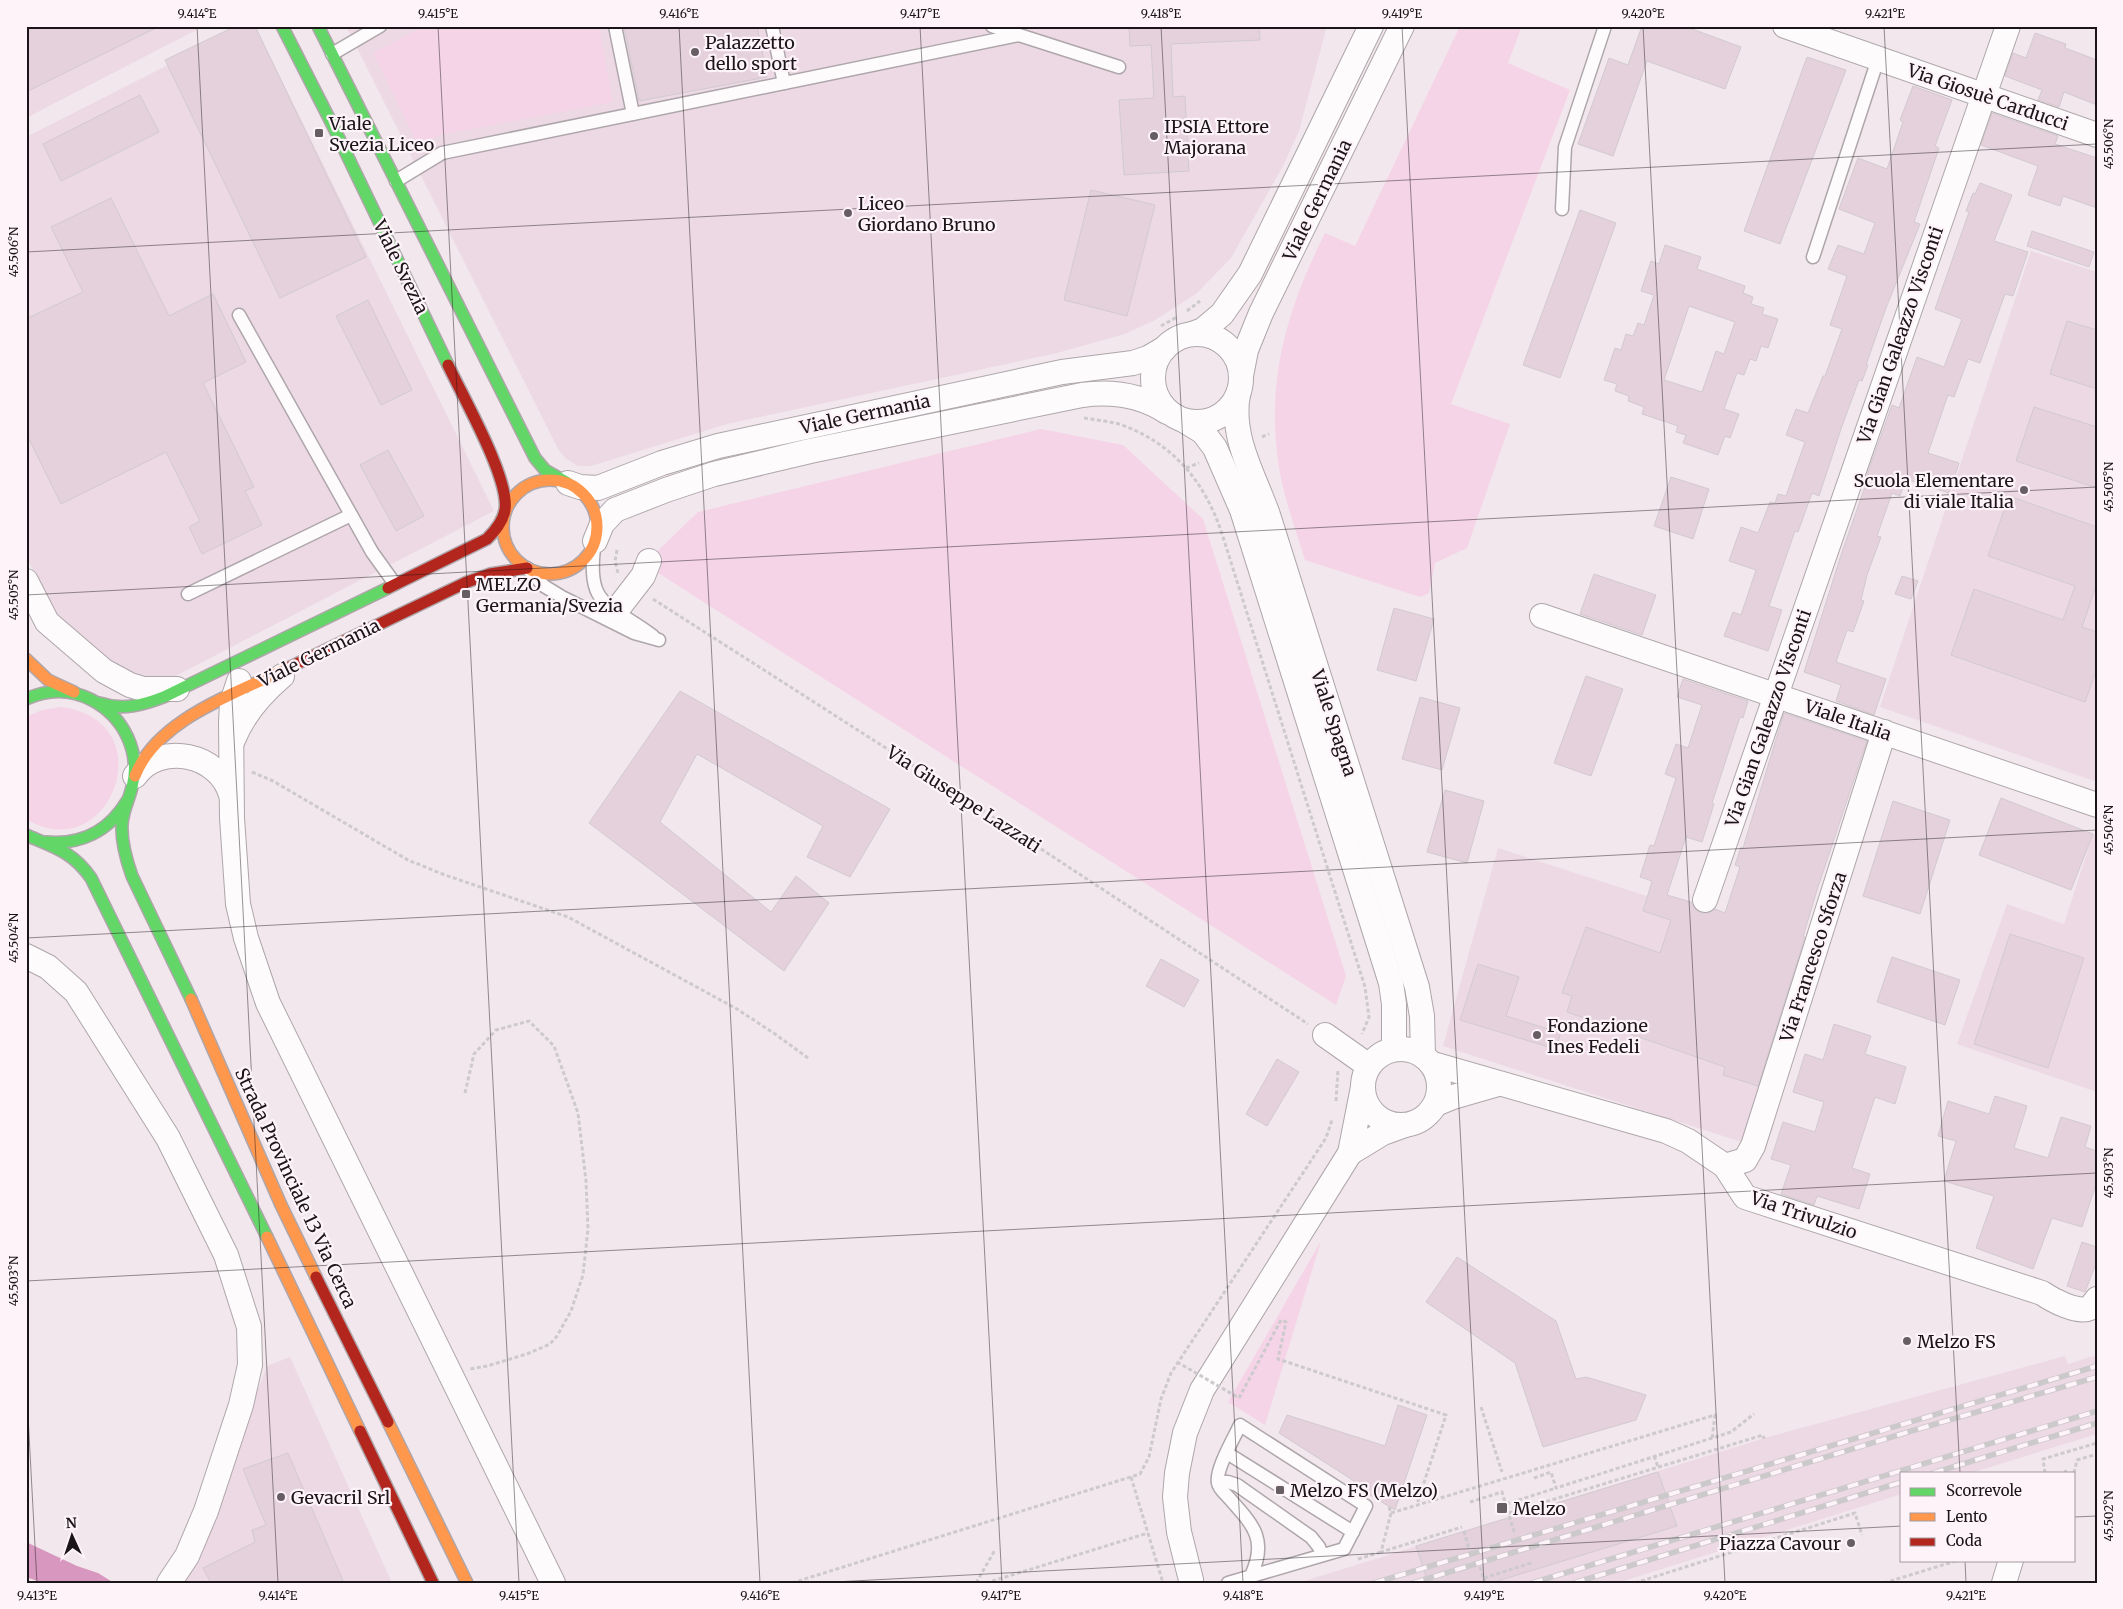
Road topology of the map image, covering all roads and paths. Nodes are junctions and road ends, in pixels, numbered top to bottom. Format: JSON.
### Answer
{"nodes":[{"id":1,"x":282,"y":26,"type":"edge"},
{"id":2,"x":318,"y":26,"type":"edge"},
{"id":3,"x":380,"y":26,"type":"edge"},
{"id":4,"x":615,"y":26,"type":"edge"},
{"id":5,"x":772,"y":26,"type":"edge"},
{"id":6,"x":992,"y":26,"type":"edge"},
{"id":7,"x":1371,"y":26,"type":"edge"},
{"id":8,"x":1402,"y":26,"type":"edge"},
{"id":9,"x":1605,"y":26,"type":"edge"},
{"id":10,"x":1785,"y":26,"type":"edge"},
{"id":11,"x":2008,"y":26,"type":"edge"},
{"id":12,"x":1019,"y":36,"type":"junction"},
{"id":13,"x":332,"y":54,"type":"junction"},
{"id":14,"x":1878,"y":59,"type":"junction"},
{"id":15,"x":1119,"y":67,"type":"dead end"},
{"id":16,"x":784,"y":83,"type":"junction"},
{"id":17,"x":1983,"y":96,"type":"junction"},
{"id":18,"x":633,"y":114,"type":"junction"},
{"id":19,"x":2097,"y":135,"type":"edge"},
{"id":20,"x":396,"y":181,"type":"junction"},
{"id":21,"x":1562,"y":209,"type":"dead end"},
{"id":22,"x":1813,"y":256,"type":"dead end"},
{"id":23,"x":1205,"y":297,"type":"dead end"},
{"id":24,"x":1186,"y":312,"type":"dead end"},
{"id":25,"x":239,"y":315,"type":"dead end"},
{"id":26,"x":1185,"y":325,"type":"junction"},
{"id":27,"x":1160,"y":338,"type":"junction"},
{"id":28,"x":1239,"y":385,"type":"junction"},
{"id":29,"x":1176,"y":416,"type":"junction"},
{"id":30,"x":1119,"y":424,"type":"dead end"},
{"id":31,"x":568,"y":483,"type":"junction"},
{"id":32,"x":504,"y":513,"type":"junction"},
{"id":33,"x":351,"y":514,"type":"junction"},
{"id":34,"x":595,"y":541,"type":"junction"},
{"id":35,"x":619,"y":545,"type":"dead end"},
{"id":36,"x":649,"y":561,"type":"dead end"},
{"id":37,"x":527,"y":568,"type":"junction"},
{"id":38,"x":26,"y":581,"type":"edge"},
{"id":39,"x":395,"y":584,"type":"junction"},
{"id":40,"x":635,"y":587,"type":"junction"},
{"id":41,"x":188,"y":594,"type":"dead end"},
{"id":42,"x":612,"y":616,"type":"junction"},
{"id":43,"x":1542,"y":616,"type":"dead end"},
{"id":44,"x":262,"y":650,"type":"junction"},
{"id":45,"x":26,"y":659,"type":"edge"},
{"id":46,"x":295,"y":665,"type":"junction"},
{"id":47,"x":186,"y":687,"type":"junction"},
{"id":48,"x":235,"y":694,"type":"junction"},
{"id":49,"x":80,"y":695,"type":"junction"},
{"id":50,"x":1776,"y":695,"type":"junction"},
{"id":51,"x":26,"y":700,"type":"edge"},
{"id":52,"x":99,"y":703,"type":"junction"},
{"id":53,"x":1884,"y":732,"type":"junction"},
{"id":54,"x":231,"y":755,"type":"junction"},
{"id":55,"x":134,"y":776,"type":"junction"},
{"id":56,"x":232,"y":798,"type":"junction"},
{"id":57,"x":127,"y":801,"type":"junction"},
{"id":58,"x":2097,"y":805,"type":"edge"},
{"id":59,"x":30,"y":838,"type":"edge"},
{"id":60,"x":1705,"y":900,"type":"dead end"},
{"id":61,"x":26,"y":956,"type":"edge"},
{"id":62,"x":1325,"y":1036,"type":"joint"},
{"id":63,"x":1394,"y":1049,"type":"junction"},
{"id":64,"x":1347,"y":1052,"type":"junction"},
{"id":65,"x":808,"y":1058,"type":"dead end"},
{"id":66,"x":1428,"y":1059,"type":"junction"},
{"id":67,"x":1366,"y":1077,"type":"junction"},
{"id":68,"x":1498,"y":1084,"type":"junction"},
{"id":69,"x":465,"y":1093,"type":"dead end"},
{"id":70,"x":1436,"y":1104,"type":"junction"},
{"id":71,"x":1335,"y":1109,"type":"dead end"},
{"id":72,"x":1334,"y":1117,"type":"dead end"},
{"id":73,"x":1405,"y":1125,"type":"junction"},
{"id":74,"x":1350,"y":1152,"type":"junction"},
{"id":75,"x":1725,"y":1166,"type":"junction"},
{"id":76,"x":2096,"y":1300,"type":"edge"},
{"id":77,"x":1177,"y":1362,"type":"junction"},
{"id":78,"x":450,"y":1372,"type":"junction"},
{"id":79,"x":1227,"y":1386,"type":"dead end"},
{"id":80,"x":1224,"y":1394,"type":"dead end"},
{"id":81,"x":1481,"y":1407,"type":"dead end"},
{"id":82,"x":1754,"y":1414,"type":"dead end"},
{"id":83,"x":1712,"y":1439,"type":"junction"},
{"id":84,"x":1764,"y":1439,"type":"dead end"},
{"id":85,"x":2097,"y":1443,"type":"edge"},
{"id":86,"x":1227,"y":1453,"type":"junction"},
{"id":87,"x":2097,"y":1454,"type":"edge"},
{"id":88,"x":1654,"y":1456,"type":"junction"},
{"id":89,"x":1658,"y":1467,"type":"junction"},
{"id":90,"x":1502,"y":1472,"type":"dead end"},
{"id":91,"x":2045,"y":1472,"type":"edge"},
{"id":92,"x":2074,"y":1472,"type":"edge"},
{"id":93,"x":1131,"y":1477,"type":"junction"},
{"id":94,"x":1534,"y":1478,"type":"dead end"},
{"id":95,"x":1218,"y":1482,"type":"junction"},
{"id":96,"x":1556,"y":1488,"type":"junction"},
{"id":97,"x":1470,"y":1502,"type":"dead end"},
{"id":98,"x":1417,"y":1504,"type":"junction"},
{"id":99,"x":1506,"y":1504,"type":"junction"},
{"id":100,"x":1389,"y":1507,"type":"dead end"},
{"id":101,"x":1391,"y":1513,"type":"junction"},
{"id":102,"x":1509,"y":1513,"type":"junction"},
{"id":103,"x":1462,"y":1527,"type":"dead end"},
{"id":104,"x":1464,"y":1531,"type":"dead end"},
{"id":105,"x":1353,"y":1532,"type":"junction"},
{"id":106,"x":1148,"y":1533,"type":"junction"},
{"id":107,"x":1515,"y":1535,"type":"dead end"},
{"id":108,"x":1862,"y":1535,"type":"dead end"},
{"id":109,"x":1469,"y":1549,"type":"dead end"},
{"id":110,"x":995,"y":1550,"type":"dead end"},
{"id":111,"x":1322,"y":1556,"type":"junction"},
{"id":112,"x":1952,"y":1562,"type":"edge"},
{"id":113,"x":2009,"y":1562,"type":"edge"},
{"id":114,"x":1532,"y":1563,"type":"dead end"},
{"id":115,"x":1480,"y":1568,"type":"dead end"},
{"id":116,"x":1251,"y":1576,"type":"junction"},
{"id":117,"x":1484,"y":1578,"type":"junction"},
{"id":118,"x":1191,"y":1580,"type":"dead end"},
{"id":119,"x":170,"y":1583,"type":"edge"},
{"id":120,"x":433,"y":1583,"type":"edge"},
{"id":121,"x":467,"y":1583,"type":"edge"},
{"id":122,"x":553,"y":1583,"type":"edge"},
{"id":123,"x":792,"y":1583,"type":"edge"},
{"id":124,"x":976,"y":1583,"type":"edge"},
{"id":125,"x":986,"y":1583,"type":"edge"},
{"id":126,"x":1163,"y":1583,"type":"edge"},
{"id":127,"x":1228,"y":1583,"type":"edge"},
{"id":128,"x":1485,"y":1583,"type":"edge"},
{"id":129,"x":1634,"y":1583,"type":"edge"},
{"id":130,"x":1884,"y":1583,"type":"edge"},
{"id":131,"x":2004,"y":1583,"type":"edge"}],
"edges":[{"from":1,"to":32,"type":"street","name":"Viale Svezia"},
{"from":2,"to":13,"type":"street","name":"Viale Svezia"},
{"from":3,"to":13,"type":"lane"},
{"from":4,"to":18,"type":"lane"},
{"from":5,"to":16,"type":"lane"},
{"from":6,"to":12,"type":"lane"},
{"from":7,"to":26,"type":"street","name":"Viale Germania"},
{"from":8,"to":28,"type":"street","name":"Viale Germania"},
{"from":9,"to":21,"type":"lane"},
{"from":10,"to":14,"type":"street","name":"Via Giosuè Carducci"},
{"from":11,"to":17,"type":"street","name":"Via Gian Galeazzo Visconti"},
{"from":12,"to":15,"type":"lane"},
{"from":12,"to":16,"type":"lane"},
{"from":13,"to":20,"type":"street","name":"Viale Svezia"},
{"from":14,"to":17,"type":"street","name":"Via Giosuè Carducci"},
{"from":14,"to":22,"type":"lane"},
{"from":16,"to":18,"type":"lane"},
{"from":17,"to":19,"type":"street","name":"Via Giosuè Carducci"},
{"from":17,"to":50,"type":"street","name":"Via Gian Galeazzo Visconti"},
{"from":18,"to":20,"type":"lane"},
{"from":20,"to":31,"type":"street","name":"Viale Svezia"},
{"from":23,"to":24,"type":"path"},
{"from":25,"to":33,"type":"lane"},
{"from":26,"to":27,"type":"path"},
{"from":26,"to":27,"type":"street"},
{"from":26,"to":28,"type":"street"},
{"from":27,"to":29,"type":"street"},
{"from":27,"to":31,"type":"street","name":"Viale Germania"},
{"from":28,"to":29,"type":"street"},
{"from":28,"to":66,"type":"street","name":"Viale Spagna"},
{"from":29,"to":34,"type":"street","name":"Viale Germania"},
{"from":29,"to":63,"type":"street","name":"Viale Spagna"},
{"from":30,"to":64,"type":"path"},
{"from":31,"to":32,"type":"street"},
{"from":31,"to":34,"type":"street"},
{"from":32,"to":37,"type":"street"},
{"from":32,"to":39,"type":"street","name":"Viale Germania"},
{"from":33,"to":39,"type":"lane"},
{"from":33,"to":41,"type":"lane"},
{"from":34,"to":37,"type":"street"},
{"from":34,"to":42,"type":"lane"},
{"from":35,"to":40,"type":"path","name":"Via Giuseppe Lazzati"},
{"from":36,"to":40,"type":"street"},
{"from":37,"to":42,"type":"lane"},
{"from":37,"to":46,"type":"street","name":"Viale Germania"},
{"from":38,"to":47,"type":"street","name":"Viale Germania"},
{"from":39,"to":44,"type":"street","name":"Viale Germania"},
{"from":40,"to":42,"type":"street"},
{"from":40,"to":62,"type":"path","name":"Via Giuseppe Lazzati"},
{"from":43,"to":50,"type":"street","name":"Viale Italia"},
{"from":44,"to":47,"type":"street","name":"Viale Germania"},
{"from":44,"to":48,"type":"street"},
{"from":45,"to":49,"type":"street","name":"Strada Provinciale 13 Via Cerca"},
{"from":46,"to":48,"type":"street","name":"Viale Germania"},
{"from":46,"to":54,"type":"street"},
{"from":47,"to":52,"type":"street","name":"Viale Germania"},
{"from":48,"to":54,"type":"street"},
{"from":48,"to":55,"type":"street","name":"Viale Germania"},
{"from":49,"to":51,"type":"street","name":"Strada Provinciale 13 Via Cerca"},
{"from":49,"to":52,"type":"street","name":"Strada Provinciale 13 Via Cerca"},
{"from":50,"to":53,"type":"street","name":"Viale Italia"},
{"from":50,"to":60,"type":"street","name":"Via Gian Galeazzo Visconti"},
{"from":52,"to":55,"type":"street","name":"Strada Provinciale 13 Via Cerca"},
{"from":53,"to":58,"type":"street","name":"Viale Italia"},
{"from":53,"to":75,"type":"street","name":"Via Francesco Sforza"},
{"from":54,"to":56,"type":"street"},
{"from":54,"to":65,"type":"path"},
{"from":55,"to":56,"type":"street"},
{"from":55,"to":57,"type":"street","name":"Strada Provinciale 13 Via Cerca"},
{"from":56,"to":78,"type":"street"},
{"from":57,"to":59,"type":"street","name":"Strada Provinciale 13 Via Cerca"},
{"from":57,"to":121,"type":"street","name":"Strada Provinciale 13 Via Cerca"},
{"from":59,"to":120,"type":"street","name":"Strada Provinciale 13 Via Cerca"},
{"from":61,"to":119,"type":"street"},
{"from":62,"to":64,"type":"street"},
{"from":63,"to":66,"type":"street"},
{"from":63,"to":67,"type":"street"},
{"from":64,"to":67,"type":"street"},
{"from":64,"to":71,"type":"path"},
{"from":66,"to":68,"type":"street","name":"Via Trivulzio"},
{"from":66,"to":70,"type":"street"},
{"from":67,"to":73,"type":"street"},
{"from":67,"to":74,"type":"street"},
{"from":68,"to":70,"type":"street","name":"Via Trivulzio"},
{"from":68,"to":75,"type":"street","name":"Via Trivulzio"},
{"from":69,"to":78,"type":"path"},
{"from":70,"to":73,"type":"street"},
{"from":72,"to":77,"type":"path"},
{"from":73,"to":74,"type":"street"},
{"from":74,"to":118,"type":"street"},
{"from":75,"to":76,"type":"street","name":"Via Trivulzio"},
{"from":77,"to":93,"type":"path"},
{"from":77,"to":98,"type":"path","bridge":true},
{"from":78,"to":122,"type":"street"},
{"from":79,"to":80,"type":"path"},
{"from":81,"to":90,"type":"path"},
{"from":82,"to":83,"type":"path"},
{"from":83,"to":88,"type":"path"},
{"from":83,"to":98,"type":"path"},
{"from":84,"to":89,"type":"path"},
{"from":85,"to":91,"type":"path"},
{"from":86,"to":95,"type":"lane"},
{"from":86,"to":105,"type":"lane"},
{"from":86,"to":105,"type":"lane"},
{"from":87,"to":92,"type":"path"},
{"from":88,"to":89,"type":"path"},
{"from":88,"to":96,"type":"path"},
{"from":89,"to":102,"type":"path"},
{"from":93,"to":106,"type":"path"},
{"from":93,"to":123,"type":"path"},
{"from":94,"to":96,"type":"path"},
{"from":95,"to":111,"type":"lane"},
{"from":95,"to":116,"type":"lane"},
{"from":96,"to":99,"type":"path"},
{"from":97,"to":99,"type":"path"},
{"from":98,"to":101,"type":"path"},
{"from":99,"to":102,"type":"path"},
{"from":100,"to":101,"type":"path"},
{"from":101,"to":103,"type":"path"},
{"from":102,"to":107,"type":"path"},
{"from":104,"to":109,"type":"path"},
{"from":105,"to":111,"type":"lane"},
{"from":106,"to":125,"type":"path"},
{"from":106,"to":126,"type":"path"},
{"from":108,"to":129,"type":"path"},
{"from":110,"to":124,"type":"path"},
{"from":111,"to":116,"type":"lane"},
{"from":112,"to":130,"type":"path"},
{"from":113,"to":131,"type":"street"},
{"from":114,"to":117,"type":"path"},
{"from":115,"to":117,"type":"path"},
{"from":116,"to":127,"type":"lane"},
{"from":117,"to":128,"type":"path"}]}
